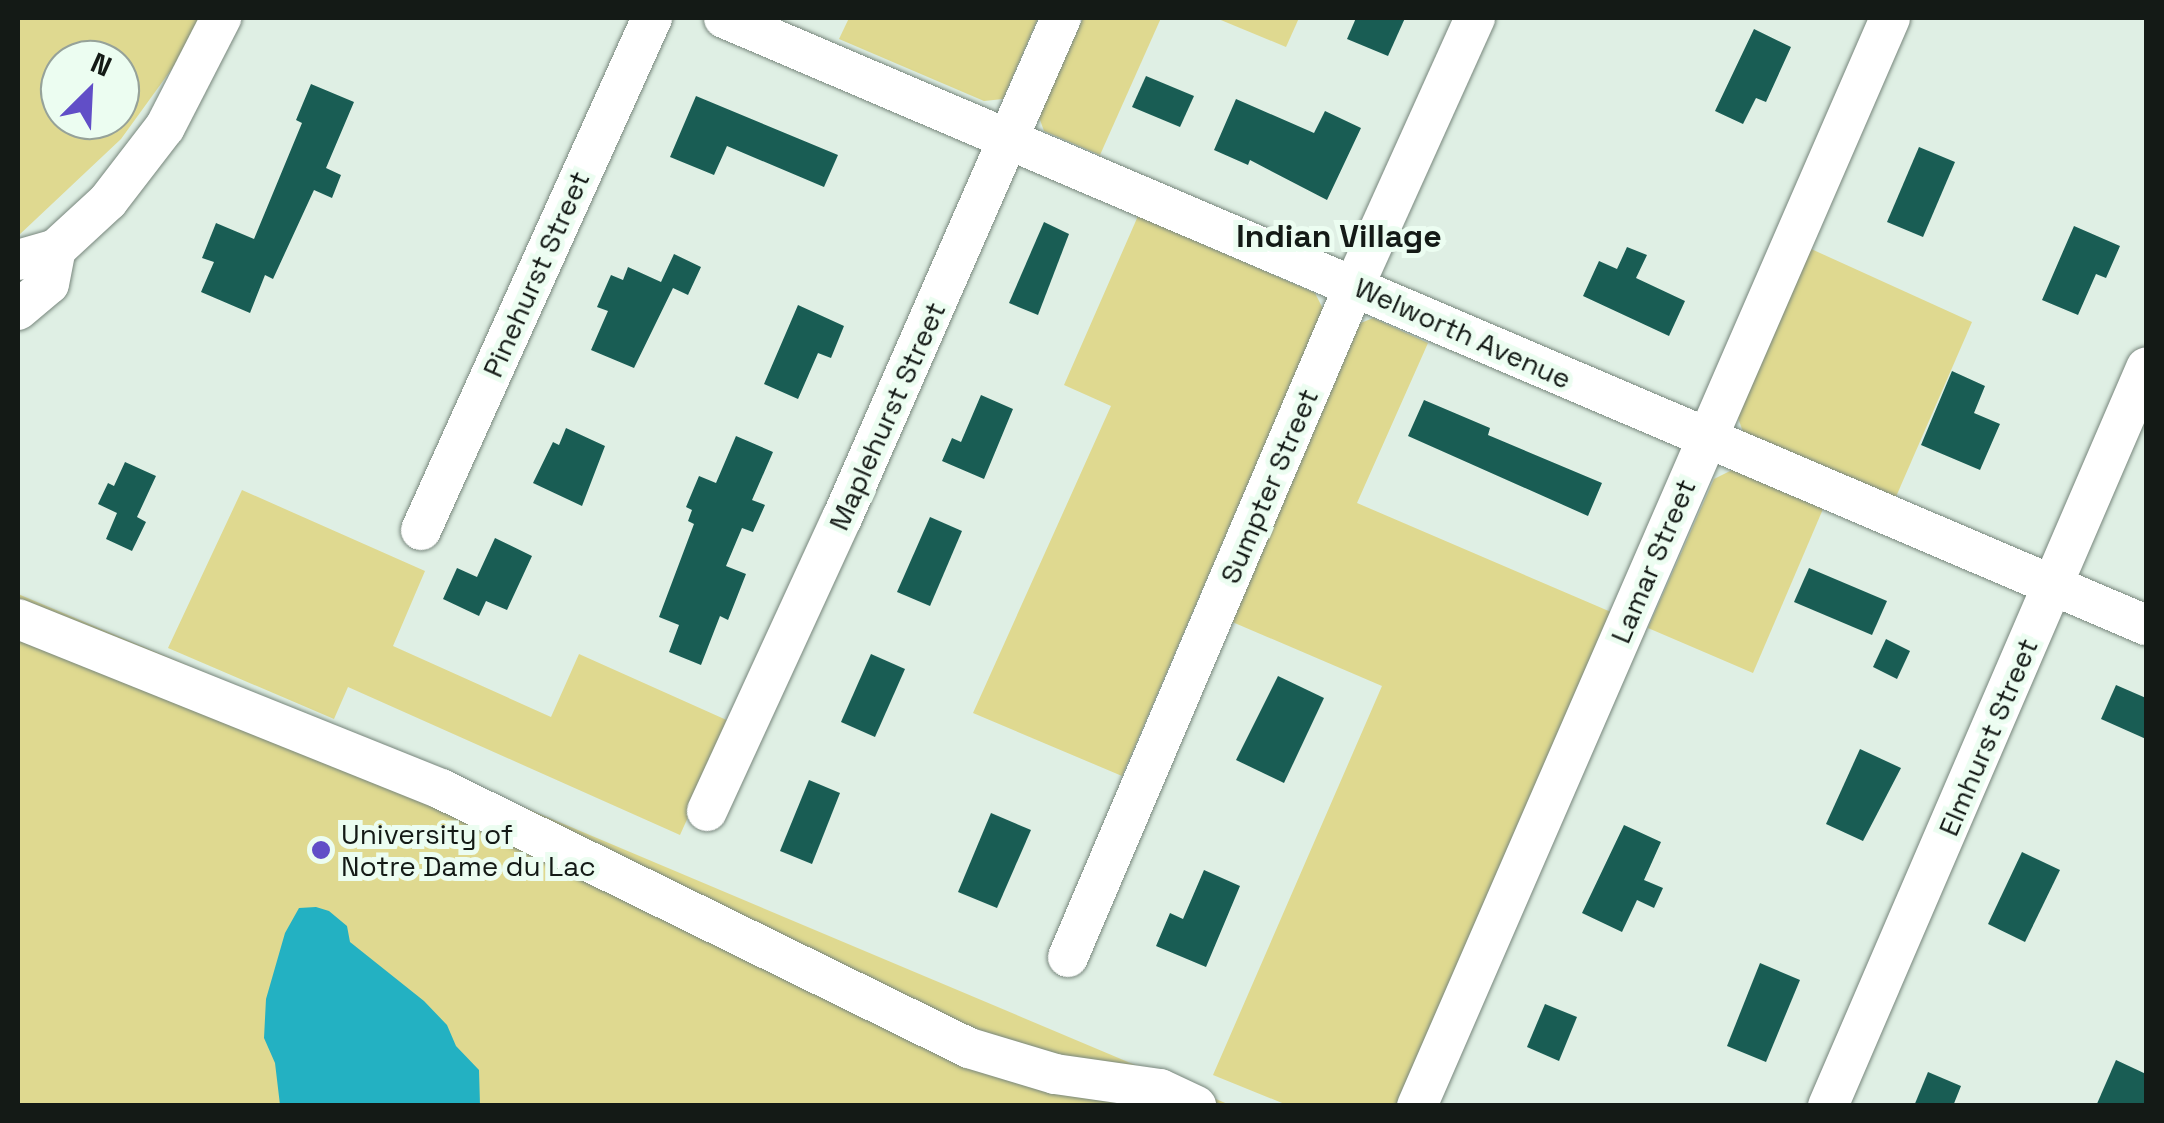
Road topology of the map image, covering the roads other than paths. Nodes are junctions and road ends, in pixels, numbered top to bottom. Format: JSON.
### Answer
{"nodes":[{"id":1,"x":221,"y":18,"type":"edge"},
{"id":2,"x":652,"y":18,"type":"edge"},
{"id":3,"x":724,"y":18,"type":"edge"},
{"id":4,"x":1061,"y":18,"type":"edge"},
{"id":5,"x":1475,"y":18,"type":"edge"},
{"id":6,"x":1890,"y":18,"type":"edge"},
{"id":7,"x":1008,"y":140,"type":"junction"},
{"id":8,"x":56,"y":248,"type":"junction"},
{"id":9,"x":18,"y":260,"type":"edge"},
{"id":10,"x":1354,"y":286,"type":"junction"},
{"id":11,"x":18,"y":310,"type":"edge"},
{"id":12,"x":2143,"y":386,"type":"edge"},
{"id":13,"x":1706,"y":439,"type":"junction"},
{"id":14,"x":420,"y":530,"type":"dead end"},
{"id":15,"x":2054,"y":585,"type":"junction"},
{"id":16,"x":18,"y":619,"type":"edge"},
{"id":17,"x":2146,"y":625,"type":"edge"},
{"id":18,"x":707,"y":811,"type":"dead end"},
{"id":19,"x":1068,"y":956,"type":"dead end"},
{"id":20,"x":1196,"y":1106,"type":"edge"},
{"id":21,"x":1418,"y":1106,"type":"edge"},
{"id":22,"x":1828,"y":1106,"type":"edge"}],
"edges":[{"from":1,"to":8,"type":"street"},
{"from":2,"to":14,"type":"street","name":"Pinehurst Street"},
{"from":3,"to":7,"type":"street","name":"Welworth Avenue"},
{"from":4,"to":7,"type":"street","name":"Maplehurst Street"},
{"from":5,"to":10,"type":"street","name":"Sumpter Street"},
{"from":6,"to":13,"type":"street","name":"Lamar Street"},
{"from":7,"to":10,"type":"street","name":"Welworth Avenue"},
{"from":7,"to":18,"type":"street","name":"Maplehurst Street"},
{"from":8,"to":9,"type":"street"},
{"from":8,"to":11,"type":"street"},
{"from":10,"to":13,"type":"street","name":"Welworth Avenue"},
{"from":10,"to":19,"type":"street","name":"Sumpter Street"},
{"from":12,"to":15,"type":"street","name":"Elmhurst Street"},
{"from":13,"to":15,"type":"street","name":"Welworth Avenue"},
{"from":13,"to":21,"type":"street","name":"Lamar Street"},
{"from":15,"to":17,"type":"street","name":"Welworth Avenue"},
{"from":15,"to":22,"type":"street","name":"Elmhurst Street"},
{"from":16,"to":20,"type":"street"}]}
